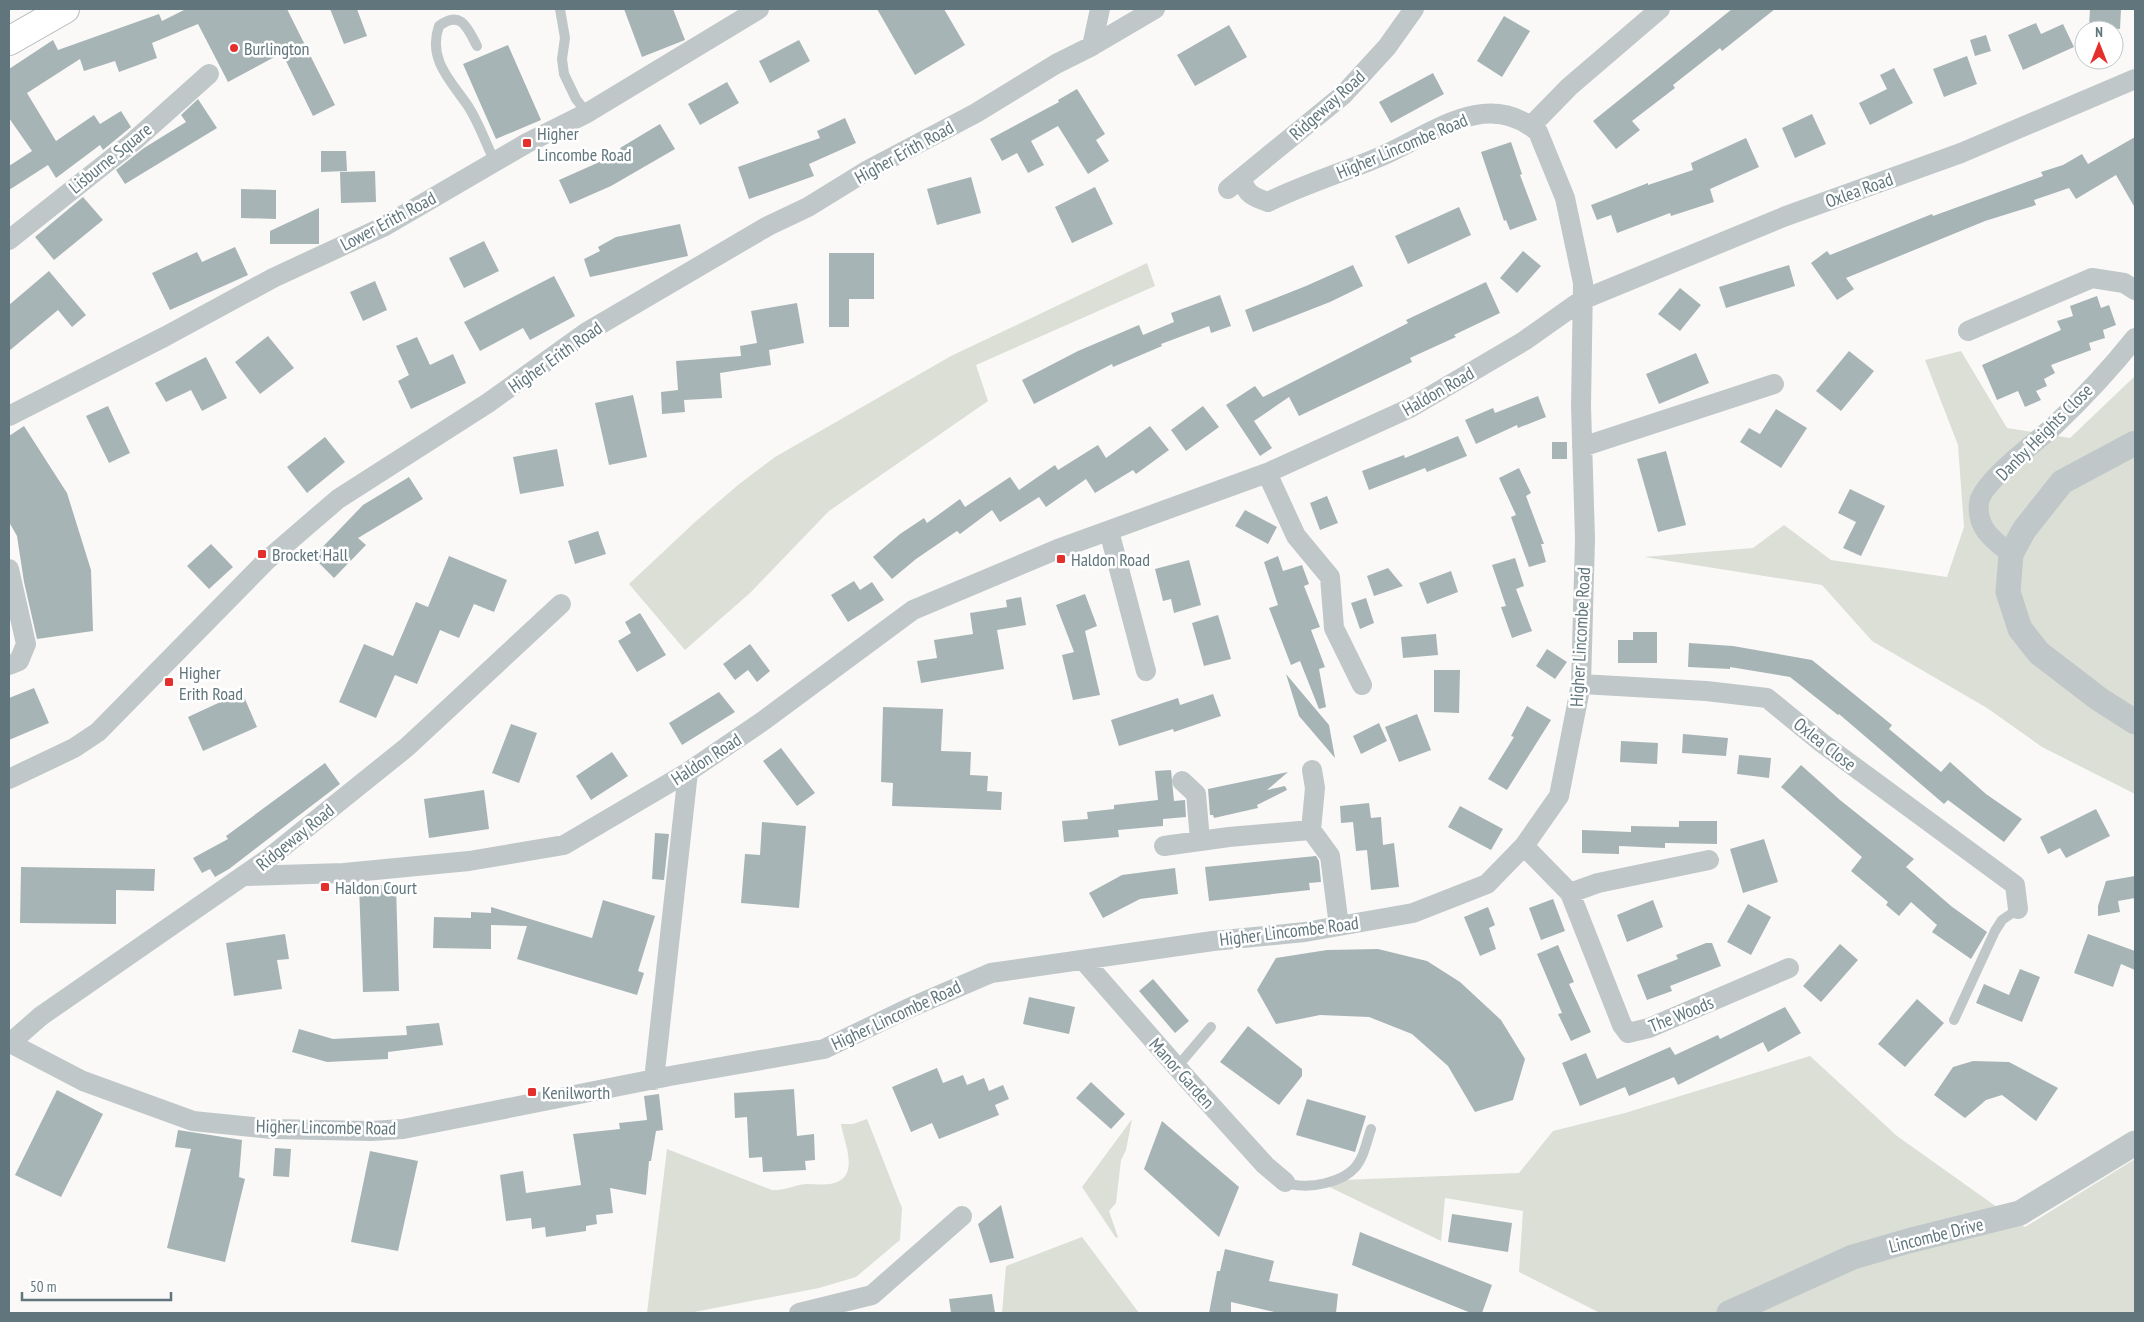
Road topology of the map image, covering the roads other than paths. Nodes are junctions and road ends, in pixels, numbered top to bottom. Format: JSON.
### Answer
{"nodes":[{"id":1,"x":65,"y":9,"type":"edge"},
{"id":2,"x":560,"y":9,"type":"edge"},
{"id":3,"x":759,"y":9,"type":"edge"},
{"id":4,"x":1100,"y":9,"type":"edge"},
{"id":5,"x":1156,"y":9,"type":"edge"},
{"id":6,"x":1414,"y":9,"type":"edge"},
{"id":7,"x":1660,"y":9,"type":"edge"},
{"id":8,"x":9,"y":41,"type":"edge"},
{"id":9,"x":477,"y":46,"type":"dead end"},
{"id":10,"x":1092,"y":46,"type":"junction"},
{"id":11,"x":209,"y":74,"type":"dead end"},
{"id":12,"x":2135,"y":79,"type":"edge"},
{"id":13,"x":587,"y":113,"type":"junction"},
{"id":14,"x":1532,"y":126,"type":"junction"},
{"id":15,"x":495,"y":162,"type":"junction"},
{"id":16,"x":1235,"y":184,"type":"joint"},
{"id":17,"x":9,"y":240,"type":"edge"},
{"id":18,"x":2135,"y":290,"type":"edge"},
{"id":19,"x":1582,"y":300,"type":"junction"},
{"id":20,"x":1968,"y":331,"type":"dead end"},
{"id":21,"x":2135,"y":338,"type":"edge"},
{"id":22,"x":1774,"y":384,"type":"dead end"},
{"id":23,"x":9,"y":416,"type":"edge"},
{"id":24,"x":2135,"y":443,"type":"edge"},
{"id":25,"x":1582,"y":446,"type":"junction"},
{"id":26,"x":1267,"y":473,"type":"junction"},
{"id":27,"x":1109,"y":531,"type":"junction"},
{"id":28,"x":2011,"y":554,"type":"junction"},
{"id":29,"x":9,"y":569,"type":"edge"},
{"id":30,"x":561,"y":604,"type":"dead end"},
{"id":31,"x":9,"y":665,"type":"edge"},
{"id":32,"x":1146,"y":671,"type":"dead end"},
{"id":33,"x":1581,"y":684,"type":"junction"},
{"id":34,"x":1362,"y":685,"type":"dead end"},
{"id":35,"x":2135,"y":722,"type":"edge"},
{"id":36,"x":1312,"y":770,"type":"dead end"},
{"id":37,"x":688,"y":772,"type":"junction"},
{"id":38,"x":9,"y":779,"type":"edge"},
{"id":39,"x":1182,"y":781,"type":"dead end"},
{"id":40,"x":1311,"y":830,"type":"junction"},
{"id":41,"x":1200,"y":840,"type":"junction"},
{"id":42,"x":1164,"y":846,"type":"dead end"},
{"id":43,"x":1524,"y":846,"type":"junction"},
{"id":44,"x":1709,"y":860,"type":"dead end"},
{"id":45,"x":246,"y":876,"type":"junction"},
{"id":46,"x":1570,"y":893,"type":"junction"},
{"id":47,"x":2018,"y":909,"type":"joint"},
{"id":48,"x":1339,"y":926,"type":"junction"},
{"id":49,"x":1083,"y":960,"type":"junction"},
{"id":50,"x":1789,"y":968,"type":"dead end"},
{"id":51,"x":1954,"y":1020,"type":"dead end"},
{"id":52,"x":1211,"y":1027,"type":"dead end"},
{"id":53,"x":9,"y":1044,"type":"edge"},
{"id":54,"x":1177,"y":1067,"type":"junction"},
{"id":55,"x":654,"y":1080,"type":"junction"},
{"id":56,"x":1371,"y":1129,"type":"dead end"},
{"id":57,"x":2135,"y":1143,"type":"edge"},
{"id":58,"x":1284,"y":1182,"type":"joint"},
{"id":59,"x":962,"y":1216,"type":"dead end"},
{"id":60,"x":798,"y":1313,"type":"edge"},
{"id":61,"x":1729,"y":1313,"type":"edge"}],
"edges":[{"from":1,"to":8,"type":"main road"},
{"from":2,"to":13,"type":"lane"},
{"from":3,"to":13,"type":"street","name":"Lower Erith Road"},
{"from":4,"to":10,"type":"street"},
{"from":5,"to":10,"type":"street","name":"Higher Erith Road"},
{"from":6,"to":16,"type":"street","name":"Ridgeway Road"},
{"from":7,"to":14,"type":"street"},
{"from":9,"to":15,"type":"lane"},
{"from":10,"to":38,"type":"street","name":"Higher Erith Road"},
{"from":11,"to":17,"type":"street","name":"Lisburne Square"},
{"from":12,"to":19,"type":"street","name":"Oxlea Road"},
{"from":13,"to":15,"type":"street","name":"Lower Erith Road"},
{"from":14,"to":16,"type":"street","name":"Higher Lincombe Road"},
{"from":14,"to":19,"type":"street","name":"Higher Lincombe Road"},
{"from":15,"to":23,"type":"street","name":"Lower Erith Road"},
{"from":18,"to":20,"type":"street"},
{"from":19,"to":25,"type":"street","name":"Higher Lincombe Road"},
{"from":19,"to":26,"type":"street","name":"Haldon Road"},
{"from":21,"to":28,"type":"street","name":"Danby Heights Close"},
{"from":22,"to":25,"type":"street"},
{"from":24,"to":28,"type":"street"},
{"from":25,"to":33,"type":"street","name":"Higher Lincombe Road"},
{"from":26,"to":27,"type":"street","name":"Haldon Road"},
{"from":26,"to":34,"type":"street"},
{"from":27,"to":32,"type":"street"},
{"from":27,"to":37,"type":"street","name":"Haldon Road"},
{"from":28,"to":35,"type":"street"},
{"from":29,"to":31,"type":"street"},
{"from":30,"to":45,"type":"street","name":"Ridgeway Road"},
{"from":33,"to":43,"type":"street","name":"Higher Lincombe Road"},
{"from":33,"to":47,"type":"street","name":"Oxlea Close"},
{"from":36,"to":40,"type":"street"},
{"from":37,"to":45,"type":"street","name":"Haldon Road"},
{"from":37,"to":55,"type":"street"},
{"from":39,"to":41,"type":"street"},
{"from":40,"to":41,"type":"street"},
{"from":40,"to":48,"type":"street"},
{"from":41,"to":42,"type":"street"},
{"from":43,"to":46,"type":"street","name":"The Woods"},
{"from":43,"to":48,"type":"street","name":"Higher Lincombe Road"},
{"from":44,"to":46,"type":"street"},
{"from":45,"to":53,"type":"street","name":"Ridgeway Road"},
{"from":46,"to":50,"type":"street","name":"The Woods"},
{"from":47,"to":51,"type":"lane"},
{"from":48,"to":49,"type":"street","name":"Higher Lincombe Road"},
{"from":49,"to":54,"type":"street","name":"Manor Garden"},
{"from":49,"to":55,"type":"street","name":"Higher Lincombe Road"},
{"from":52,"to":54,"type":"lane"},
{"from":53,"to":55,"type":"street","name":"Higher Lincombe Road"},
{"from":54,"to":58,"type":"street","name":"Manor Garden"},
{"from":56,"to":58,"type":"lane"},
{"from":57,"to":61,"type":"street","name":"Lincombe Drive"},
{"from":59,"to":60,"type":"street"}]}
